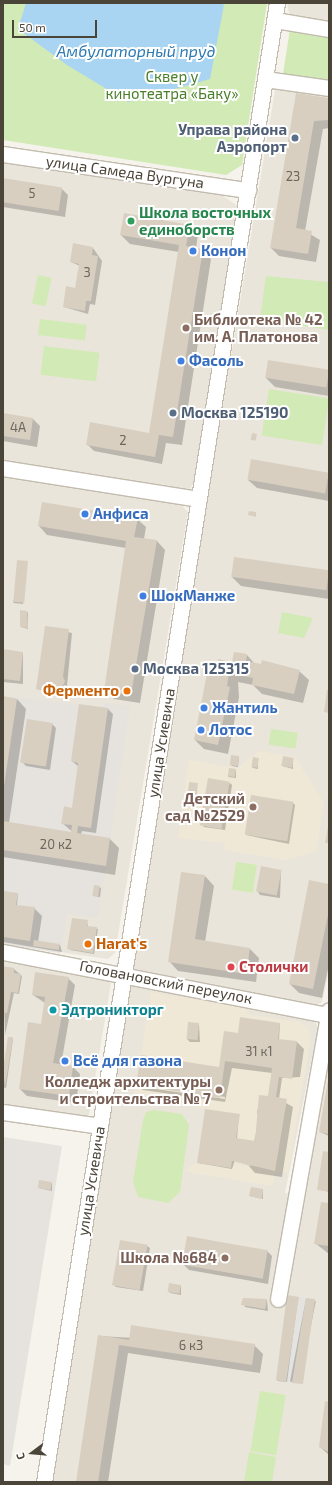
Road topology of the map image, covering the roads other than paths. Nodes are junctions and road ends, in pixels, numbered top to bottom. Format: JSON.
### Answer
{"nodes":[{"id":1,"x":277,"y":3,"type":"edge"},
{"id":2,"x":275,"y":20,"type":"junction"},
{"id":3,"x":329,"y":29,"type":"edge"},
{"id":4,"x":266,"y":79,"type":"junction"},
{"id":5,"x":329,"y":88,"type":"edge"},
{"id":6,"x":3,"y":154,"type":"edge"},
{"id":7,"x":248,"y":190,"type":"junction"},
{"id":8,"x":3,"y":468,"type":"edge"},
{"id":9,"x":199,"y":499,"type":"junction"},
{"id":10,"x":3,"y":952,"type":"edge"},
{"id":11,"x":124,"y":972,"type":"junction"},
{"id":12,"x":328,"y":1012,"type":"edge"},
{"id":13,"x":3,"y":1112,"type":"edge"},
{"id":14,"x":100,"y":1126,"type":"junction"},
{"id":15,"x":278,"y":1299,"type":"dead end"},
{"id":16,"x":44,"y":1482,"type":"edge"}],
"edges":[{"from":1,"to":2,"type":"street","name":"улица Усиевича"},
{"from":2,"to":3,"type":"street"},
{"from":2,"to":4,"type":"street","name":"улица Усиевича"},
{"from":4,"to":5,"type":"street"},
{"from":4,"to":7,"type":"street","name":"улица Усиевича"},
{"from":6,"to":7,"type":"street","name":"улица Самеда Вургуна"},
{"from":7,"to":9,"type":"street","name":"улица Усиевича"},
{"from":8,"to":9,"type":"street"},
{"from":9,"to":11,"type":"street","name":"улица Усиевича"},
{"from":10,"to":11,"type":"street","name":"Головановский переулок"},
{"from":11,"to":12,"type":"street","name":"Головановский переулок"},
{"from":11,"to":14,"type":"street","name":"улица Усиевича"},
{"from":12,"to":15,"type":"street"},
{"from":13,"to":14,"type":"street"},
{"from":14,"to":16,"type":"street","name":"улица Усиевича"}]}
